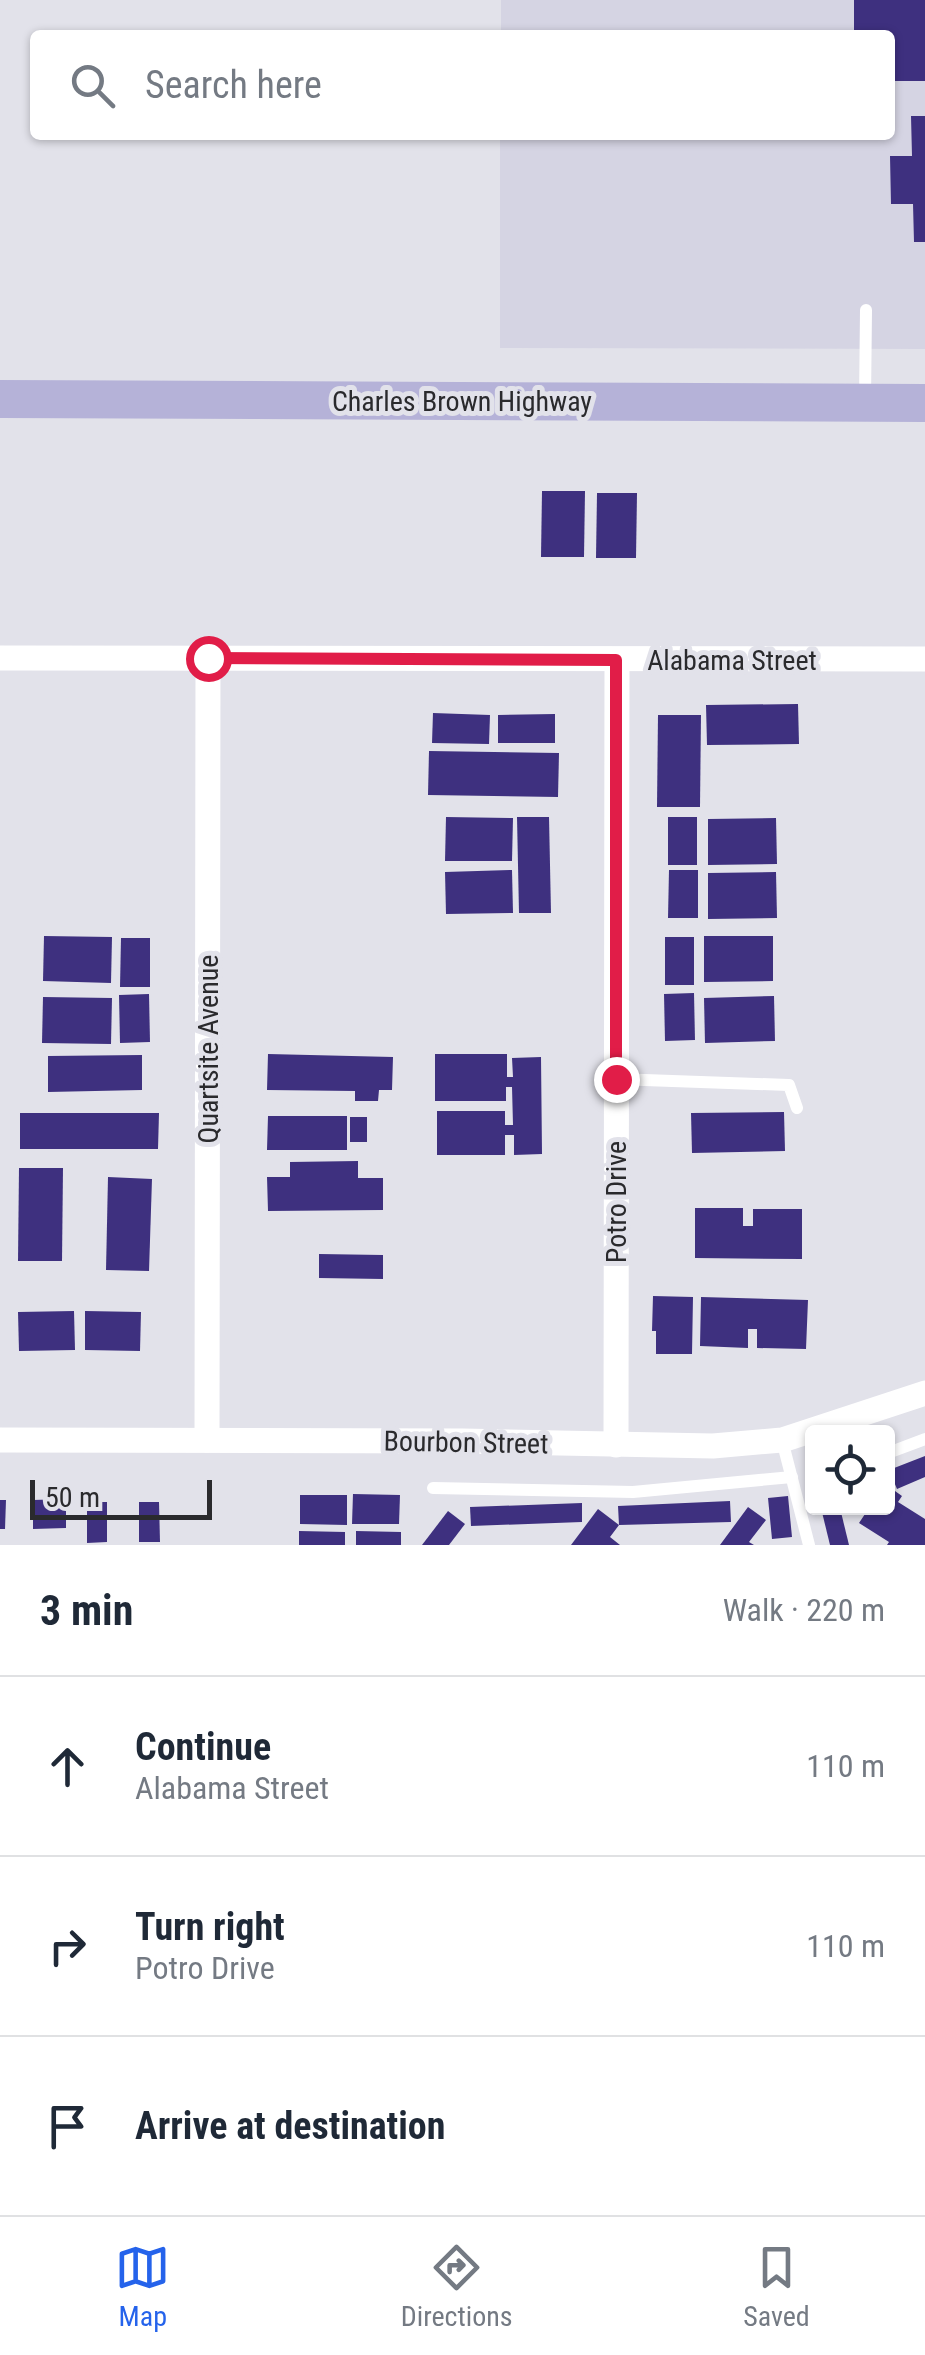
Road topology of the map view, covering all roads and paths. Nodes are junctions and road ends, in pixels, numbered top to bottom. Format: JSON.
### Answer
{"nodes":[{"id":1,"x":866,"y":310,"type":"dead end"},
{"id":2,"x":0,"y":399,"type":"edge"},
{"id":3,"x":865,"y":403,"type":"junction"},
{"id":4,"x":925,"y":403,"type":"edge"},
{"id":5,"x":0,"y":658,"type":"edge"},
{"id":6,"x":208,"y":658,"type":"junction"},
{"id":7,"x":616,"y":660,"type":"junction"},
{"id":8,"x":925,"y":660,"type":"edge"},
{"id":9,"x":616,"y":1079,"type":"junction"},
{"id":10,"x":797,"y":1108,"type":"dead end"},
{"id":11,"x":925,"y":1393,"type":"edge"},
{"id":12,"x":925,"y":1439,"type":"edge"},
{"id":13,"x":0,"y":1440,"type":"edge"},
{"id":14,"x":208,"y":1440,"type":"junction"},
{"id":15,"x":782,"y":1440,"type":"junction"},
{"id":16,"x":616,"y":1445,"type":"junction"},
{"id":17,"x":895,"y":1450,"type":"edge"},
{"id":18,"x":792,"y":1477,"type":"junction"},
{"id":19,"x":434,"y":1488,"type":"dead end"},
{"id":20,"x":809,"y":1545,"type":"edge"}],
"edges":[{"from":1,"to":3,"type":"lane"},
{"from":2,"to":3,"type":"main road","name":"Charles Brown Highway"},
{"from":3,"to":4,"type":"main road","name":"Charles Brown Highway"},
{"from":5,"to":6,"type":"street","name":"Alabama Street"},
{"from":6,"to":7,"type":"street","name":"Alabama Street"},
{"from":6,"to":14,"type":"street","name":"Quartsite Avenue"},
{"from":7,"to":8,"type":"street","name":"Alabama Street"},
{"from":7,"to":9,"type":"street","name":"Potro Drive"},
{"from":9,"to":10,"type":"lane"},
{"from":9,"to":16,"type":"street","name":"Potro Drive"},
{"from":11,"to":15,"type":"street","name":"Bourbon Street"},
{"from":12,"to":17,"type":"lane"},
{"from":13,"to":14,"type":"street","name":"Bourbon Street"},
{"from":14,"to":16,"type":"street","name":"Bourbon Street"},
{"from":15,"to":16,"type":"street","name":"Bourbon Street"},
{"from":15,"to":18,"type":"lane"},
{"from":18,"to":19,"type":"lane"},
{"from":18,"to":20,"type":"lane"}]}
